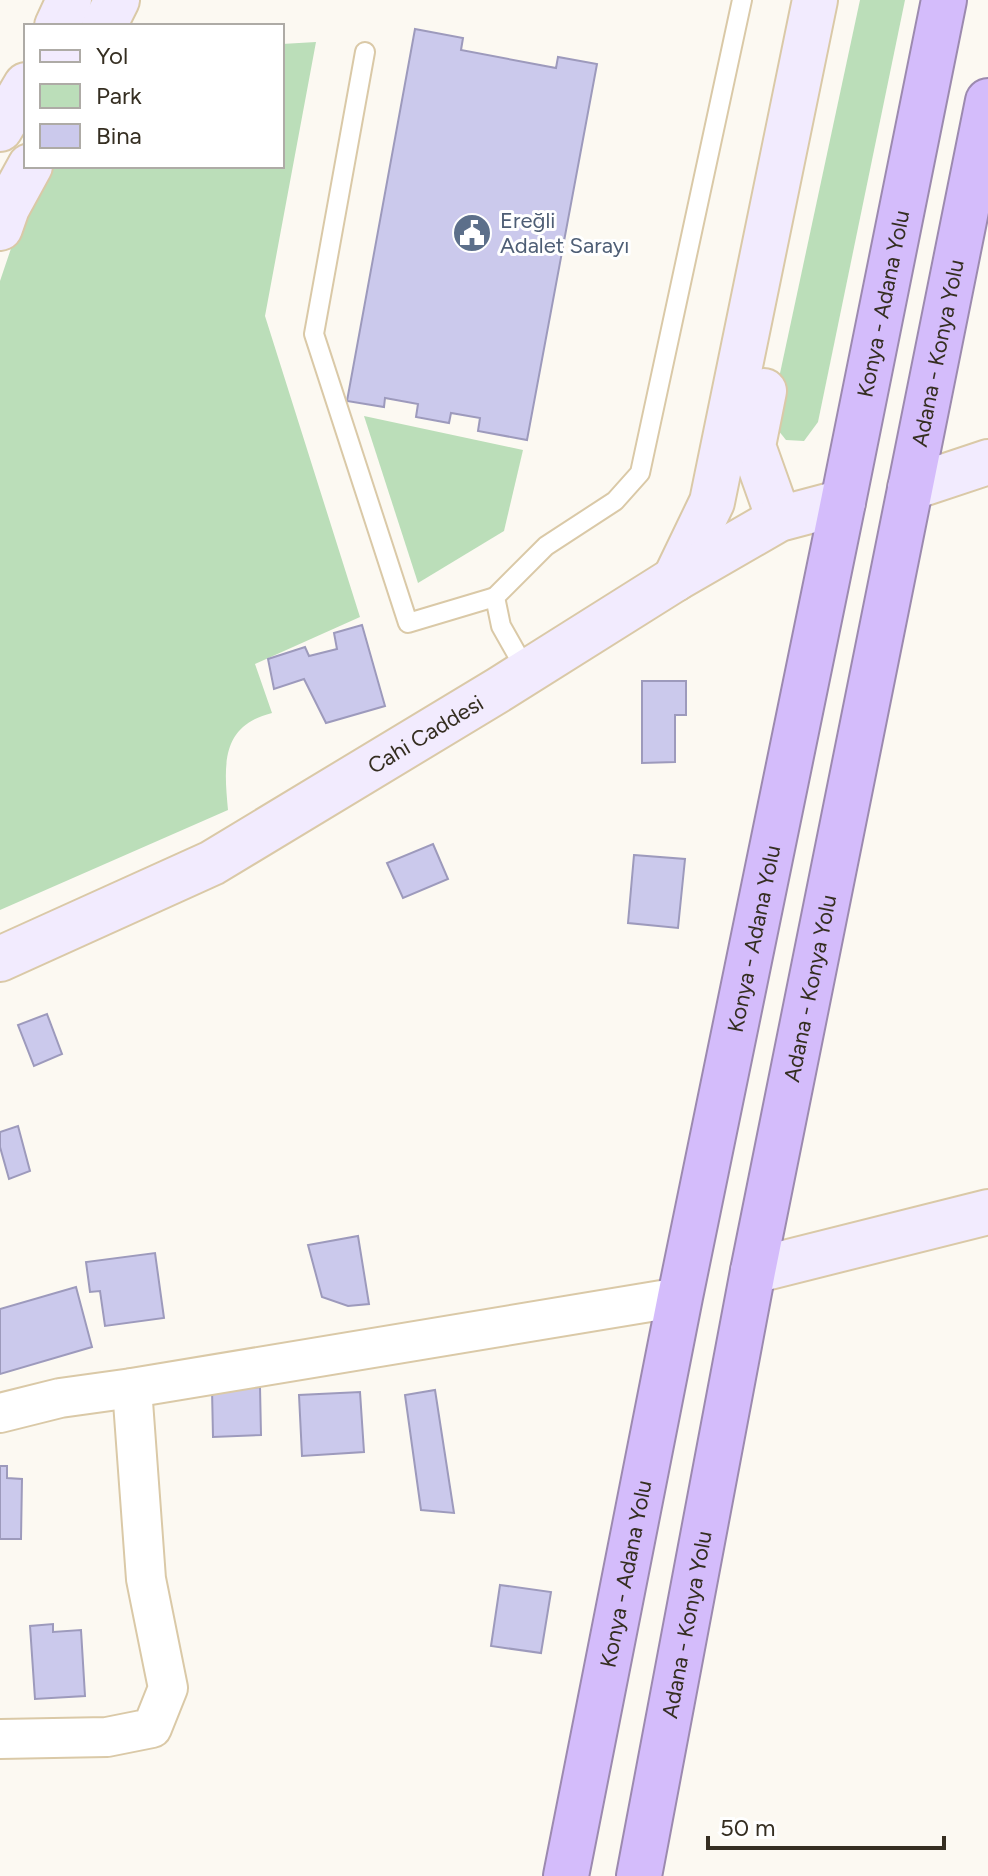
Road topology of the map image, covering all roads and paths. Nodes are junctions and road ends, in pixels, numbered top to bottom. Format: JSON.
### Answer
{"nodes":[{"id":1,"x":69,"y":0,"type":"edge"},
{"id":2,"x":117,"y":0,"type":"edge"},
{"id":3,"x":742,"y":0,"type":"edge"},
{"id":4,"x":815,"y":0,"type":"edge"},
{"id":5,"x":846,"y":0,"type":"edge"},
{"id":6,"x":944,"y":0,"type":"edge"},
{"id":7,"x":58,"y":24,"type":"edge"},
{"id":8,"x":105,"y":24,"type":"edge"},
{"id":9,"x":365,"y":52,"type":"dead end"},
{"id":10,"x":24,"y":88,"type":"edge"},
{"id":11,"x":988,"y":101,"type":"edge"},
{"id":12,"x":0,"y":129,"type":"edge"},
{"id":13,"x":29,"y":168,"type":"edge"},
{"id":14,"x":0,"y":228,"type":"edge"},
{"id":15,"x":988,"y":462,"type":"edge"},
{"id":16,"x":910,"y":488,"type":"junction"},
{"id":17,"x":843,"y":502,"type":"junction"},
{"id":18,"x":779,"y":519,"type":"junction"},
{"id":19,"x":675,"y":579,"type":"junction"},
{"id":20,"x":495,"y":597,"type":"junction"},
{"id":21,"x":527,"y":672,"type":"junction"},
{"id":22,"x":0,"y":959,"type":"edge"},
{"id":23,"x":988,"y":1212,"type":"edge"},
{"id":24,"x":753,"y":1271,"type":"junction"},
{"id":25,"x":680,"y":1297,"type":"junction"},
{"id":26,"x":132,"y":1388,"type":"junction"},
{"id":27,"x":0,"y":1413,"type":"edge"},
{"id":28,"x":0,"y":1739,"type":"edge"},
{"id":29,"x":566,"y":1876,"type":"edge"},
{"id":30,"x":639,"y":1876,"type":"edge"}],
"edges":[{"from":1,"to":7,"type":"main road"},
{"from":2,"to":8,"type":"main road"},
{"from":3,"to":20,"type":"lane"},
{"from":4,"to":19,"type":"main road"},
{"from":5,"to":18,"type":"main road"},
{"from":6,"to":17,"type":"highway","name":"Konya - Adana Yolu"},
{"from":9,"to":20,"type":"lane"},
{"from":10,"to":12,"type":"main road"},
{"from":11,"to":16,"type":"highway","name":"Adana - Konya Yolu"},
{"from":13,"to":14,"type":"main road"},
{"from":15,"to":16,"type":"main road"},
{"from":16,"to":17,"type":"highway"},
{"from":16,"to":24,"type":"highway","name":"Adana - Konya Yolu"},
{"from":17,"to":18,"type":"main road","name":"Cahi Caddesi"},
{"from":17,"to":25,"type":"highway","name":"Konya - Adana Yolu"},
{"from":18,"to":19,"type":"main road","name":"Cahi Caddesi"},
{"from":19,"to":21,"type":"main road","name":"Cahi Caddesi"},
{"from":20,"to":21,"type":"lane"},
{"from":21,"to":22,"type":"main road","name":"Cahi Caddesi"},
{"from":23,"to":24,"type":"main road"},
{"from":24,"to":30,"type":"highway","name":"Adana - Konya Yolu"},
{"from":25,"to":26,"type":"street"},
{"from":25,"to":29,"type":"highway","name":"Konya - Adana Yolu"},
{"from":26,"to":27,"type":"street"},
{"from":26,"to":28,"type":"street"}]}
